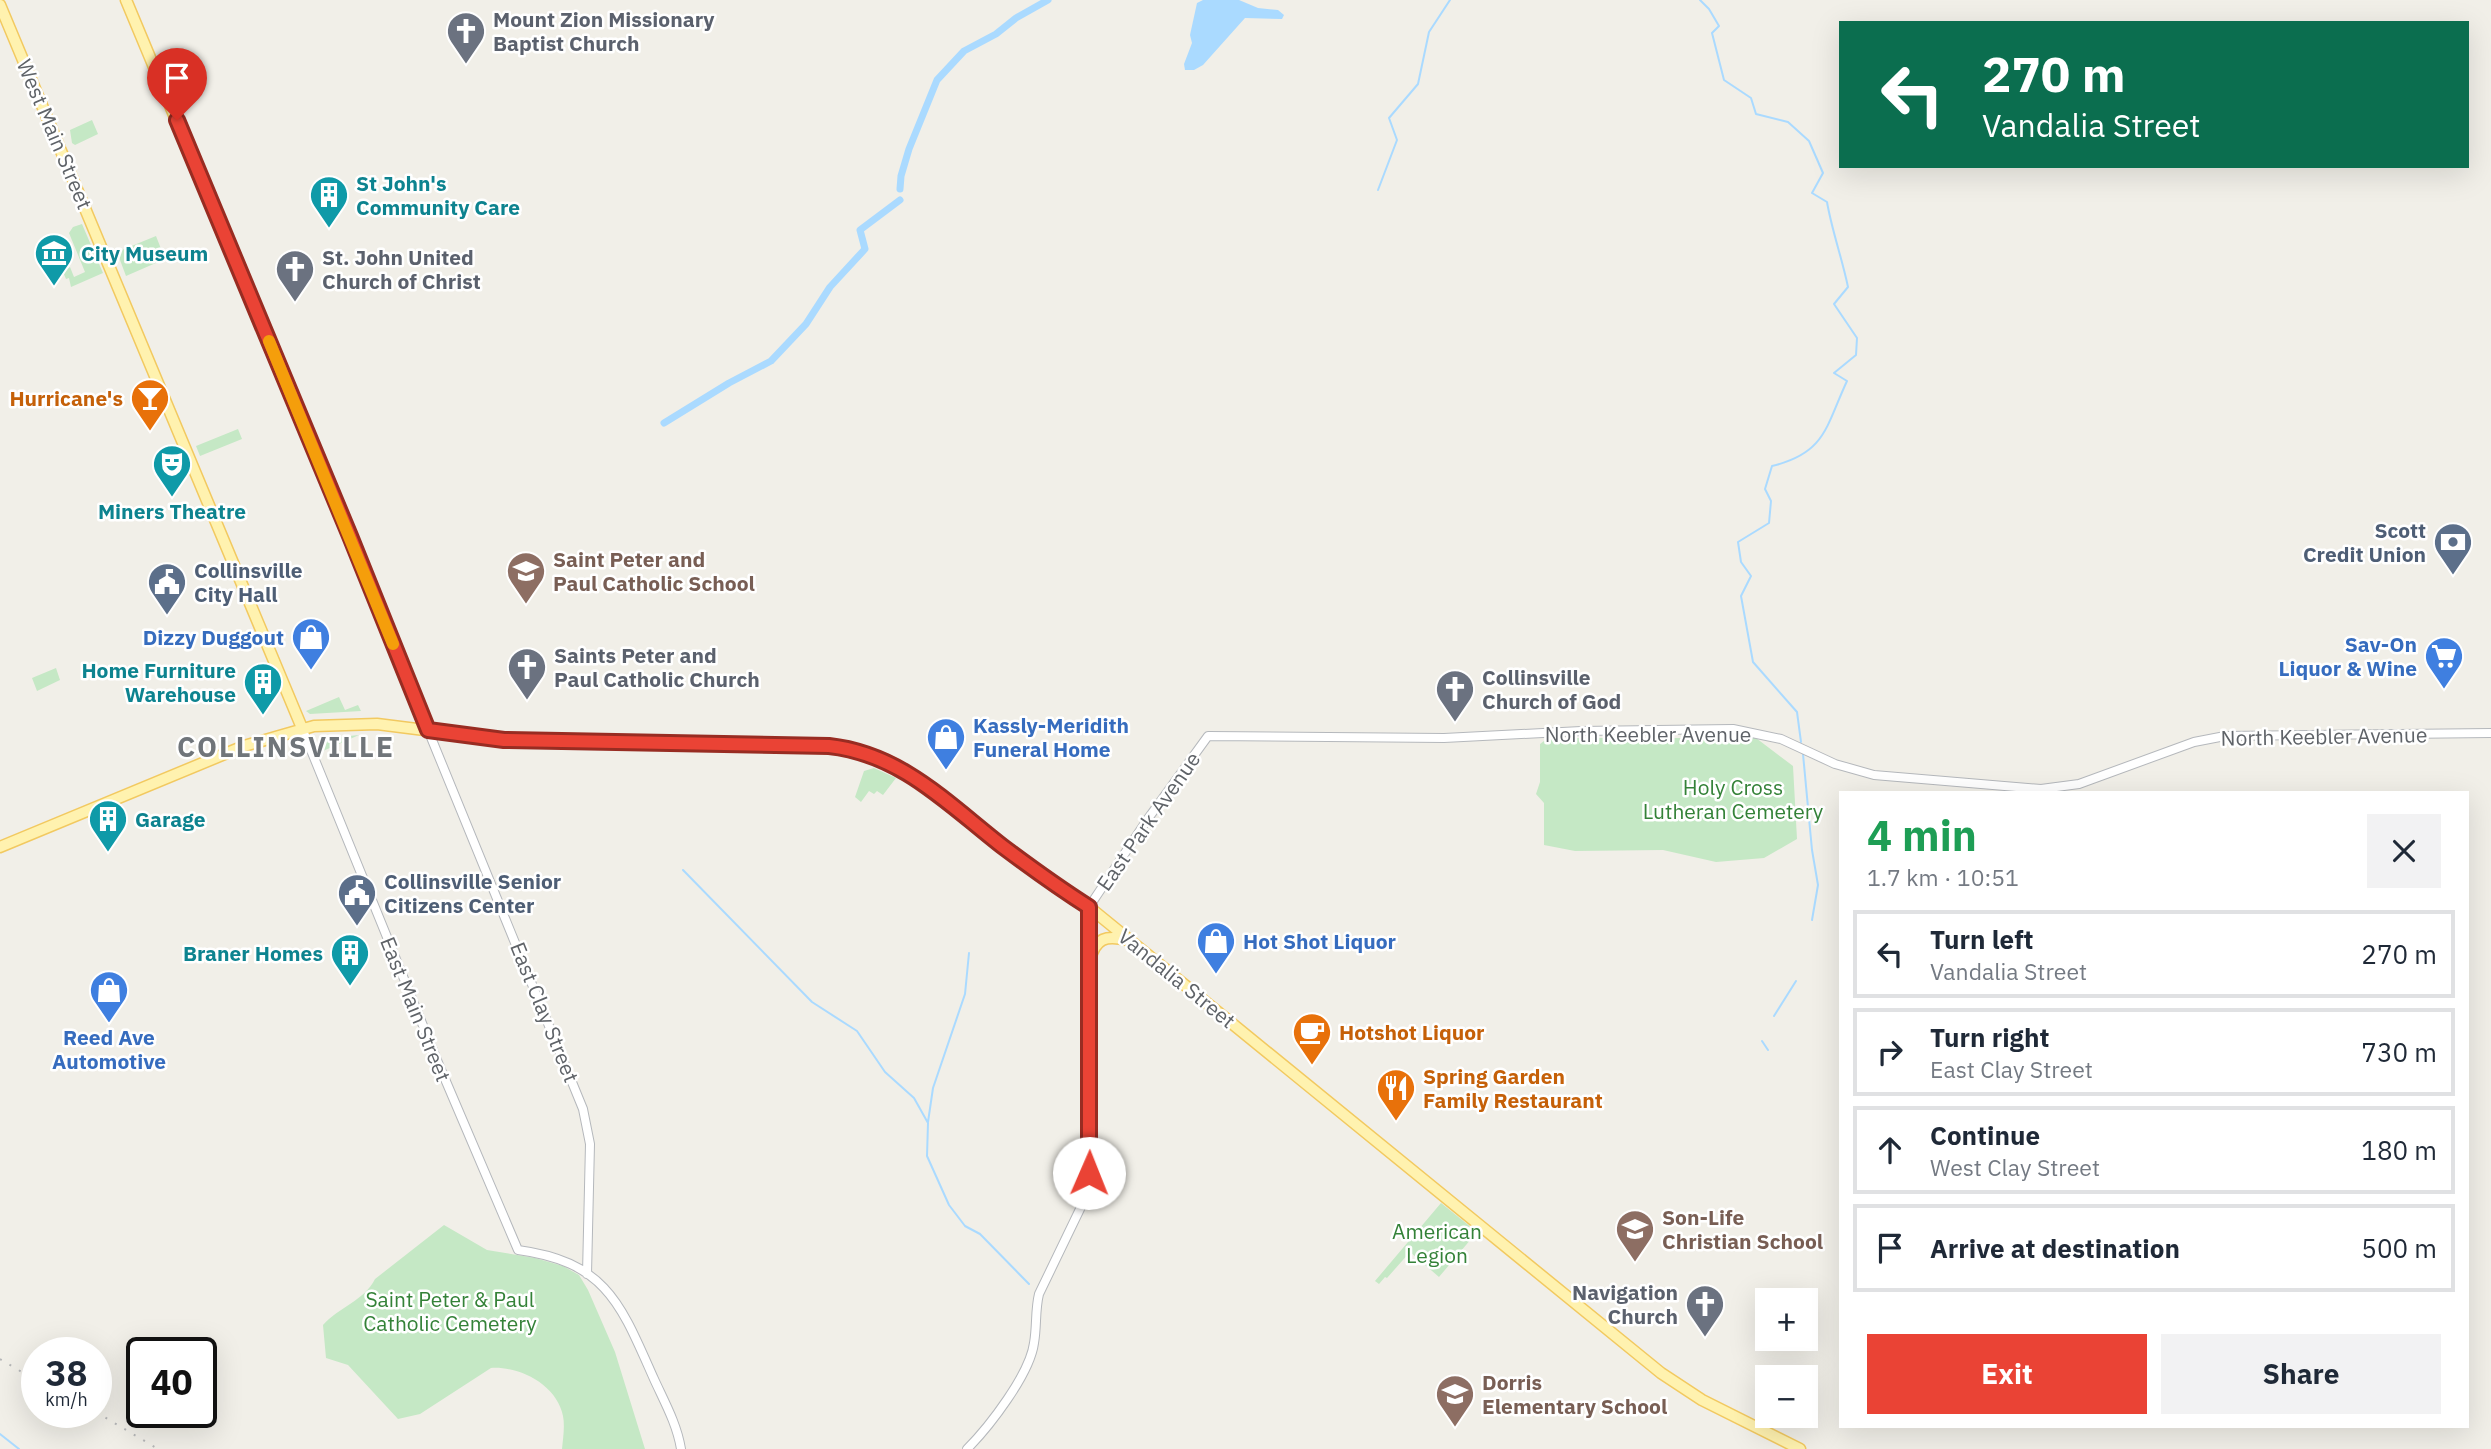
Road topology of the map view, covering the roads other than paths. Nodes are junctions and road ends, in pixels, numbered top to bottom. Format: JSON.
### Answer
{"nodes":[{"id":1,"x":126,"y":0,"type":"edge"},
{"id":2,"x":0,"y":5,"type":"edge"},
{"id":3,"x":254,"y":612,"type":"joint"},
{"id":4,"x":302,"y":728,"type":"junction"},
{"id":5,"x":428,"y":730,"type":"junction"},
{"id":6,"x":2491,"y":733,"type":"edge"},
{"id":7,"x":1208,"y":736,"type":"joint"},
{"id":8,"x":0,"y":847,"type":"edge"},
{"id":9,"x":1089,"y":907,"type":"junction"},
{"id":10,"x":1130,"y":941,"type":"junction"},
{"id":11,"x":1090,"y":959,"type":"junction"},
{"id":12,"x":587,"y":1274,"type":"junction"},
{"id":13,"x":681,"y":1449,"type":"edge"},
{"id":14,"x":967,"y":1449,"type":"edge"},
{"id":15,"x":1800,"y":1449,"type":"edge"}],
"edges":[{"from":1,"to":5,"type":"main road","name":"East Clay Street"},
{"from":2,"to":3,"type":"main road","name":"West Main Street"},
{"from":3,"to":4,"type":"main road","name":"East Main Street"},
{"from":4,"to":5,"type":"main road","name":"Vandalia Street"},
{"from":4,"to":8,"type":"main road","name":"Vandalia Street"},
{"from":4,"to":12,"type":"street","name":"East Main Street"},
{"from":5,"to":9,"type":"main road","name":"Vandalia Street"},
{"from":5,"to":12,"type":"street","name":"East Clay Street"},
{"from":6,"to":7,"type":"street","name":"North Keebler Avenue"},
{"from":7,"to":9,"type":"street","name":"East Park Avenue"},
{"from":9,"to":10,"type":"main road","name":"Vandalia Street"},
{"from":9,"to":11,"type":"street"},
{"from":10,"to":11,"type":"main road"},
{"from":10,"to":15,"type":"main road","name":"Vandalia Street"},
{"from":11,"to":14,"type":"street"},
{"from":12,"to":13,"type":"street"}]}
